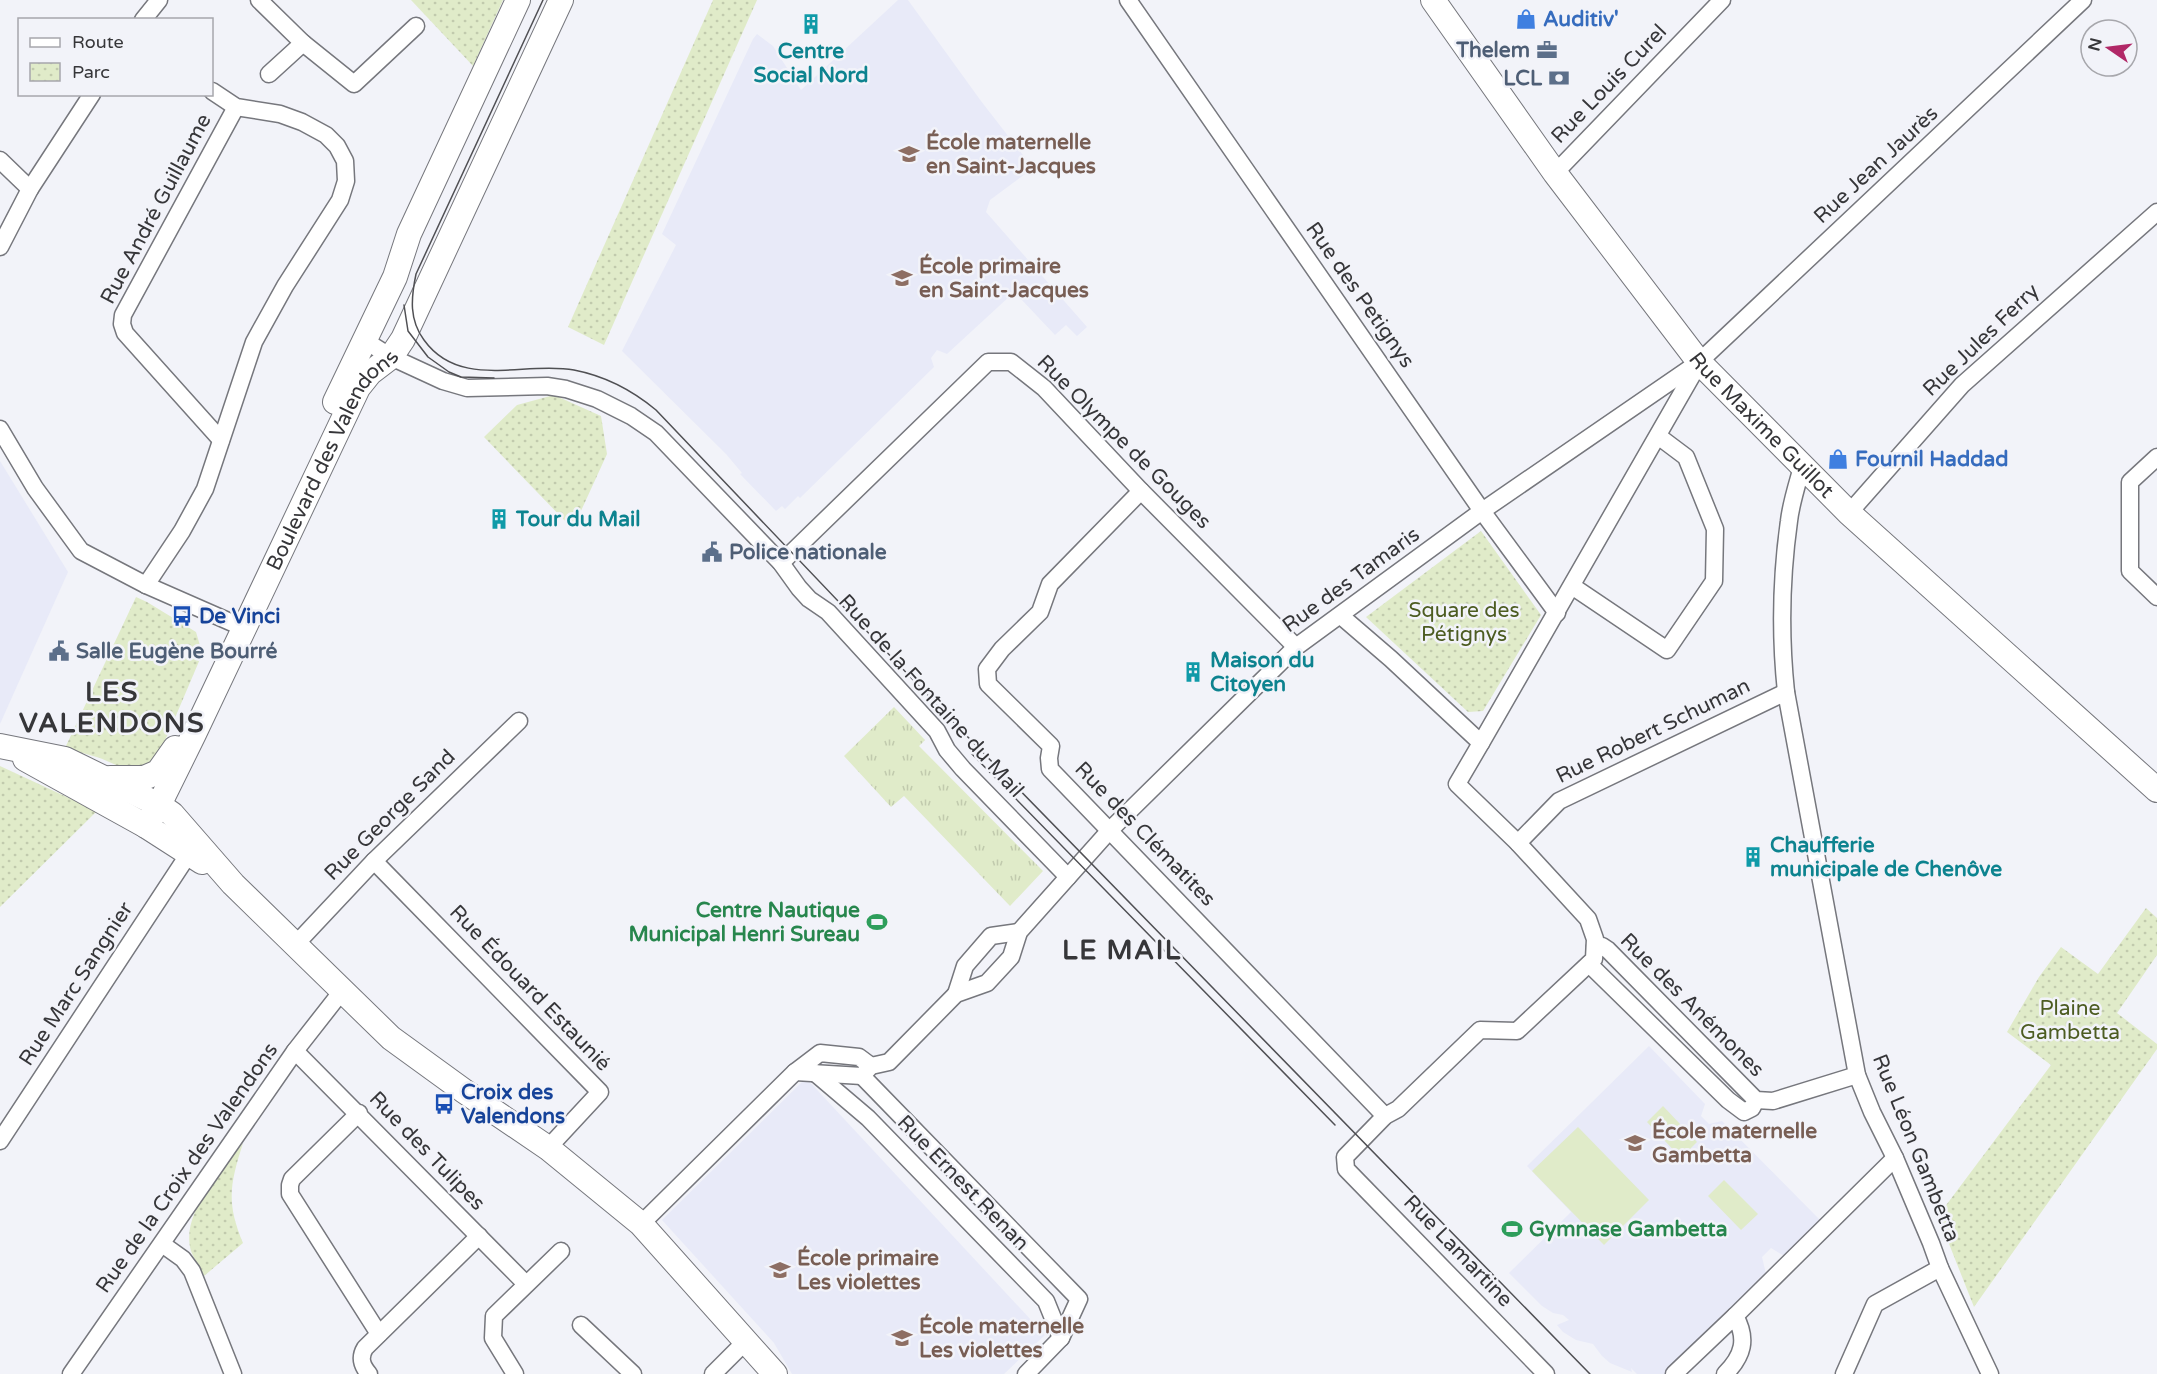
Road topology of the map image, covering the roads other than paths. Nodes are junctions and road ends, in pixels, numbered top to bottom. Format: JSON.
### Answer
{"nodes":[{"id":1,"x":159,"y":0,"type":"edge"},
{"id":2,"x":259,"y":0,"type":"edge"},
{"id":3,"x":518,"y":0,"type":"edge"},
{"id":4,"x":561,"y":0,"type":"edge"},
{"id":5,"x":1128,"y":0,"type":"edge"},
{"id":6,"x":1433,"y":0,"type":"edge"},
{"id":7,"x":1722,"y":0,"type":"edge"},
{"id":8,"x":2083,"y":0,"type":"edge"},
{"id":9,"x":145,"y":18,"type":"edge"},
{"id":10,"x":416,"y":26,"type":"dead end"},
{"id":11,"x":303,"y":43,"type":"junction"},
{"id":12,"x":269,"y":74,"type":"dead end"},
{"id":13,"x":213,"y":92,"type":"edge"},
{"id":14,"x":92,"y":96,"type":"edge"},
{"id":15,"x":236,"y":107,"type":"junction"},
{"id":16,"x":0,"y":160,"type":"edge"},
{"id":17,"x":1555,"y":173,"type":"junction"},
{"id":18,"x":30,"y":189,"type":"junction"},
{"id":19,"x":2157,"y":212,"type":"edge"},
{"id":20,"x":0,"y":246,"type":"edge"},
{"id":21,"x":364,"y":340,"type":"junction"},
{"id":22,"x":391,"y":357,"type":"junction"},
{"id":23,"x":1699,"y":362,"type":"junction"},
{"id":24,"x":0,"y":429,"type":"edge"},
{"id":25,"x":1658,"y":436,"type":"junction"},
{"id":26,"x":221,"y":440,"type":"junction"},
{"id":27,"x":2157,"y":457,"type":"edge"},
{"id":28,"x":1802,"y":467,"type":"junction"},
{"id":29,"x":1141,"y":491,"type":"junction"},
{"id":30,"x":1482,"y":511,"type":"junction"},
{"id":31,"x":1849,"y":513,"type":"junction"},
{"id":32,"x":781,"y":563,"type":"junction"},
{"id":33,"x":146,"y":585,"type":"junction"},
{"id":34,"x":1572,"y":586,"type":"junction"},
{"id":35,"x":2157,"y":597,"type":"edge"},
{"id":36,"x":1557,"y":613,"type":"junction"},
{"id":37,"x":1341,"y":616,"type":"junction"},
{"id":38,"x":238,"y":626,"type":"junction"},
{"id":39,"x":1296,"y":647,"type":"junction"},
{"id":40,"x":1786,"y":692,"type":"junction"},
{"id":41,"x":519,"y":721,"type":"dead end"},
{"id":42,"x":185,"y":730,"type":"junction"},
{"id":43,"x":1481,"y":743,"type":"junction"},
{"id":44,"x":0,"y":746,"type":"edge"},
{"id":45,"x":82,"y":778,"type":"junction"},
{"id":46,"x":2157,"y":790,"type":"edge"},
{"id":47,"x":152,"y":809,"type":"junction"},
{"id":48,"x":1110,"y":830,"type":"junction"},
{"id":49,"x":1518,"y":843,"type":"junction"},
{"id":50,"x":190,"y":852,"type":"junction"},
{"id":51,"x":374,"y":861,"type":"junction"},
{"id":52,"x":1068,"y":877,"type":"junction"},
{"id":53,"x":233,"y":884,"type":"junction"},
{"id":54,"x":1019,"y":932,"type":"junction"},
{"id":55,"x":296,"y":944,"type":"junction"},
{"id":56,"x":1592,"y":956,"type":"junction"},
{"id":57,"x":342,"y":991,"type":"junction"},
{"id":58,"x":956,"y":994,"type":"junction"},
{"id":59,"x":295,"y":1051,"type":"junction"},
{"id":60,"x":866,"y":1071,"type":"junction"},
{"id":61,"x":795,"y":1072,"type":"junction"},
{"id":62,"x":815,"y":1073,"type":"junction"},
{"id":63,"x":1857,"y":1075,"type":"junction"},
{"id":64,"x":1755,"y":1100,"type":"junction"},
{"id":65,"x":359,"y":1113,"type":"junction"},
{"id":66,"x":1385,"y":1116,"type":"junction"},
{"id":67,"x":0,"y":1141,"type":"edge"},
{"id":68,"x":548,"y":1148,"type":"junction"},
{"id":69,"x":1895,"y":1158,"type":"junction"},
{"id":70,"x":641,"y":1224,"type":"junction"},
{"id":71,"x":479,"y":1236,"type":"junction"},
{"id":72,"x":162,"y":1244,"type":"junction"},
{"id":73,"x":561,"y":1251,"type":"dead end"},
{"id":74,"x":1940,"y":1268,"type":"junction"},
{"id":75,"x":526,"y":1284,"type":"junction"},
{"id":76,"x":1735,"y":1316,"type":"junction"},
{"id":77,"x":580,"y":1325,"type":"dead end"},
{"id":78,"x":379,"y":1334,"type":"junction"},
{"id":79,"x":1061,"y":1338,"type":"junction"},
{"id":80,"x":747,"y":1340,"type":"junction"},
{"id":81,"x":71,"y":1374,"type":"edge"},
{"id":82,"x":233,"y":1374,"type":"edge"},
{"id":83,"x":369,"y":1374,"type":"edge"},
{"id":84,"x":515,"y":1374,"type":"edge"},
{"id":85,"x":633,"y":1374,"type":"edge"},
{"id":86,"x":714,"y":1374,"type":"edge"},
{"id":87,"x":775,"y":1374,"type":"edge"},
{"id":88,"x":1026,"y":1374,"type":"edge"},
{"id":89,"x":1546,"y":1374,"type":"edge"},
{"id":90,"x":1674,"y":1374,"type":"edge"},
{"id":91,"x":1725,"y":1374,"type":"edge"},
{"id":92,"x":1844,"y":1374,"type":"edge"},
{"id":93,"x":1990,"y":1374,"type":"edge"}],
"edges":[{"from":1,"to":9,"type":"street"},
{"from":2,"to":11,"type":"street"},
{"from":3,"to":21,"type":"street","name":"Boulevard des Valendons"},
{"from":4,"to":22,"type":"street","name":"Boulevard des Valendons"},
{"from":5,"to":30,"type":"street","name":"Rue des Petignys"},
{"from":6,"to":17,"type":"street","name":"Rue Maxime Guillot"},
{"from":7,"to":17,"type":"street","name":"Rue Louis Curel"},
{"from":8,"to":23,"type":"street","name":"Rue Jean Jaurès"},
{"from":10,"to":11,"type":"street"},
{"from":11,"to":12,"type":"street"},
{"from":13,"to":15,"type":"street"},
{"from":14,"to":18,"type":"street"},
{"from":15,"to":26,"type":"street","name":"Rue André Guillaume"},
{"from":15,"to":26,"type":"street"},
{"from":16,"to":18,"type":"street"},
{"from":17,"to":23,"type":"street","name":"Rue Maxime Guillot"},
{"from":18,"to":20,"type":"street"},
{"from":19,"to":31,"type":"street","name":"Rue Jules Ferry"},
{"from":21,"to":22,"type":"street","name":"Rue de la Fontaine du Mail"},
{"from":21,"to":38,"type":"street","name":"Boulevard des Valendons"},
{"from":22,"to":32,"type":"street","name":"Rue de la Fontaine du Mail"},
{"from":22,"to":38,"type":"street","name":"Boulevard des Valendons"},
{"from":23,"to":25,"type":"street"},
{"from":23,"to":28,"type":"street","name":"Rue Maxime Guillot"},
{"from":23,"to":30,"type":"street","name":"Rue des Tamaris"},
{"from":24,"to":33,"type":"street"},
{"from":25,"to":34,"type":"street"},
{"from":25,"to":34,"type":"street"},
{"from":26,"to":33,"type":"street"},
{"from":27,"to":35,"type":"street"},
{"from":28,"to":31,"type":"street","name":"Rue Maxime Guillot"},
{"from":28,"to":40,"type":"street","name":"Rue Léon Gambetta"},
{"from":29,"to":32,"type":"street","name":"Rue Olympe de Gouges"},
{"from":29,"to":39,"type":"street","name":"Rue Olympe de Gouges"},
{"from":29,"to":48,"type":"street","name":"Rue des Clématites"},
{"from":30,"to":36,"type":"street","name":"Rue des Petignys"},
{"from":30,"to":37,"type":"street","name":"Rue des Tamaris"},
{"from":31,"to":46,"type":"street","name":"Rue Maxime Guillot"},
{"from":32,"to":52,"type":"street","name":"Rue de la Fontaine du Mail"},
{"from":33,"to":38,"type":"street"},
{"from":34,"to":36,"type":"street"},
{"from":36,"to":43,"type":"street"},
{"from":37,"to":39,"type":"street","name":"Rue des Tamaris"},
{"from":37,"to":43,"type":"street"},
{"from":38,"to":42,"type":"street","name":"Boulevard des Valendons"},
{"from":38,"to":47,"type":"street","name":"Boulevard des Valendons"},
{"from":39,"to":48,"type":"street","name":"Rue des Tamaris"},
{"from":40,"to":49,"type":"street","name":"Rue Robert Schuman"},
{"from":40,"to":63,"type":"street","name":"Rue Léon Gambetta"},
{"from":41,"to":51,"type":"street","name":"Rue George Sand"},
{"from":42,"to":45,"type":"street","name":"Boulevard des Valendons"},
{"from":42,"to":47,"type":"street","name":"Boulevard des Valendons"},
{"from":43,"to":49,"type":"street","name":"Rue des Anémones"},
{"from":44,"to":45,"type":"street"},
{"from":45,"to":47,"type":"street"},
{"from":47,"to":50,"type":"street"},
{"from":47,"to":53,"type":"street"},
{"from":48,"to":52,"type":"street","name":"Rue des Tamaris"},
{"from":48,"to":66,"type":"street","name":"Rue des Clématites"},
{"from":49,"to":56,"type":"street","name":"Rue des Anémones"},
{"from":50,"to":53,"type":"street"},
{"from":50,"to":67,"type":"street","name":"Rue Marc Sangnier"},
{"from":51,"to":55,"type":"street","name":"Rue George Sand"},
{"from":51,"to":68,"type":"street","name":"Rue Édouard Estaunié"},
{"from":52,"to":54,"type":"street","name":"Rue des Tamaris"},
{"from":53,"to":55,"type":"street"},
{"from":54,"to":58,"type":"street"},
{"from":54,"to":58,"type":"street"},
{"from":55,"to":57,"type":"street"},
{"from":56,"to":64,"type":"street","name":"Rue des Anémones"},
{"from":56,"to":64,"type":"street","name":"Rue des Anémones"},
{"from":56,"to":66,"type":"street"},
{"from":57,"to":59,"type":"street","name":"Rue de la Croix des Valendons"},
{"from":57,"to":68,"type":"street"},
{"from":58,"to":60,"type":"street"},
{"from":59,"to":65,"type":"street","name":"Rue des Tulipes"},
{"from":59,"to":72,"type":"street","name":"Rue de la Croix des Valendons"},
{"from":60,"to":61,"type":"street","name":"Rue Ernest Renan"},
{"from":60,"to":62,"type":"street"},
{"from":60,"to":79,"type":"street","name":"Rue Ernest Renan"},
{"from":61,"to":62,"type":"street"},
{"from":61,"to":70,"type":"street","name":"Rue Ernest Renan"},
{"from":62,"to":79,"type":"street","name":"Rue Ernest Renan"},
{"from":63,"to":64,"type":"street","name":"Rue des Anémones"},
{"from":63,"to":69,"type":"street","name":"Rue Léon Gambetta"},
{"from":65,"to":71,"type":"street","name":"Rue des Tulipes"},
{"from":65,"to":78,"type":"street"},
{"from":66,"to":89,"type":"street","name":"Rue Lamartine"},
{"from":68,"to":70,"type":"street"},
{"from":69,"to":74,"type":"street","name":"Rue Léon Gambetta"},
{"from":69,"to":76,"type":"street"},
{"from":70,"to":80,"type":"street"},
{"from":71,"to":75,"type":"street","name":"Rue des Tulipes"},
{"from":71,"to":78,"type":"street"},
{"from":72,"to":81,"type":"street","name":"Rue de la Croix des Valendons"},
{"from":72,"to":82,"type":"street"},
{"from":73,"to":75,"type":"street"},
{"from":74,"to":92,"type":"street"},
{"from":74,"to":93,"type":"street","name":"Rue Léon Gambetta"},
{"from":75,"to":84,"type":"street"},
{"from":76,"to":90,"type":"street"},
{"from":76,"to":91,"type":"street"},
{"from":77,"to":85,"type":"street"},
{"from":78,"to":83,"type":"street"},
{"from":79,"to":88,"type":"street","name":"Rue Ernest Renan"},
{"from":80,"to":86,"type":"street"},
{"from":80,"to":87,"type":"street"}]}
